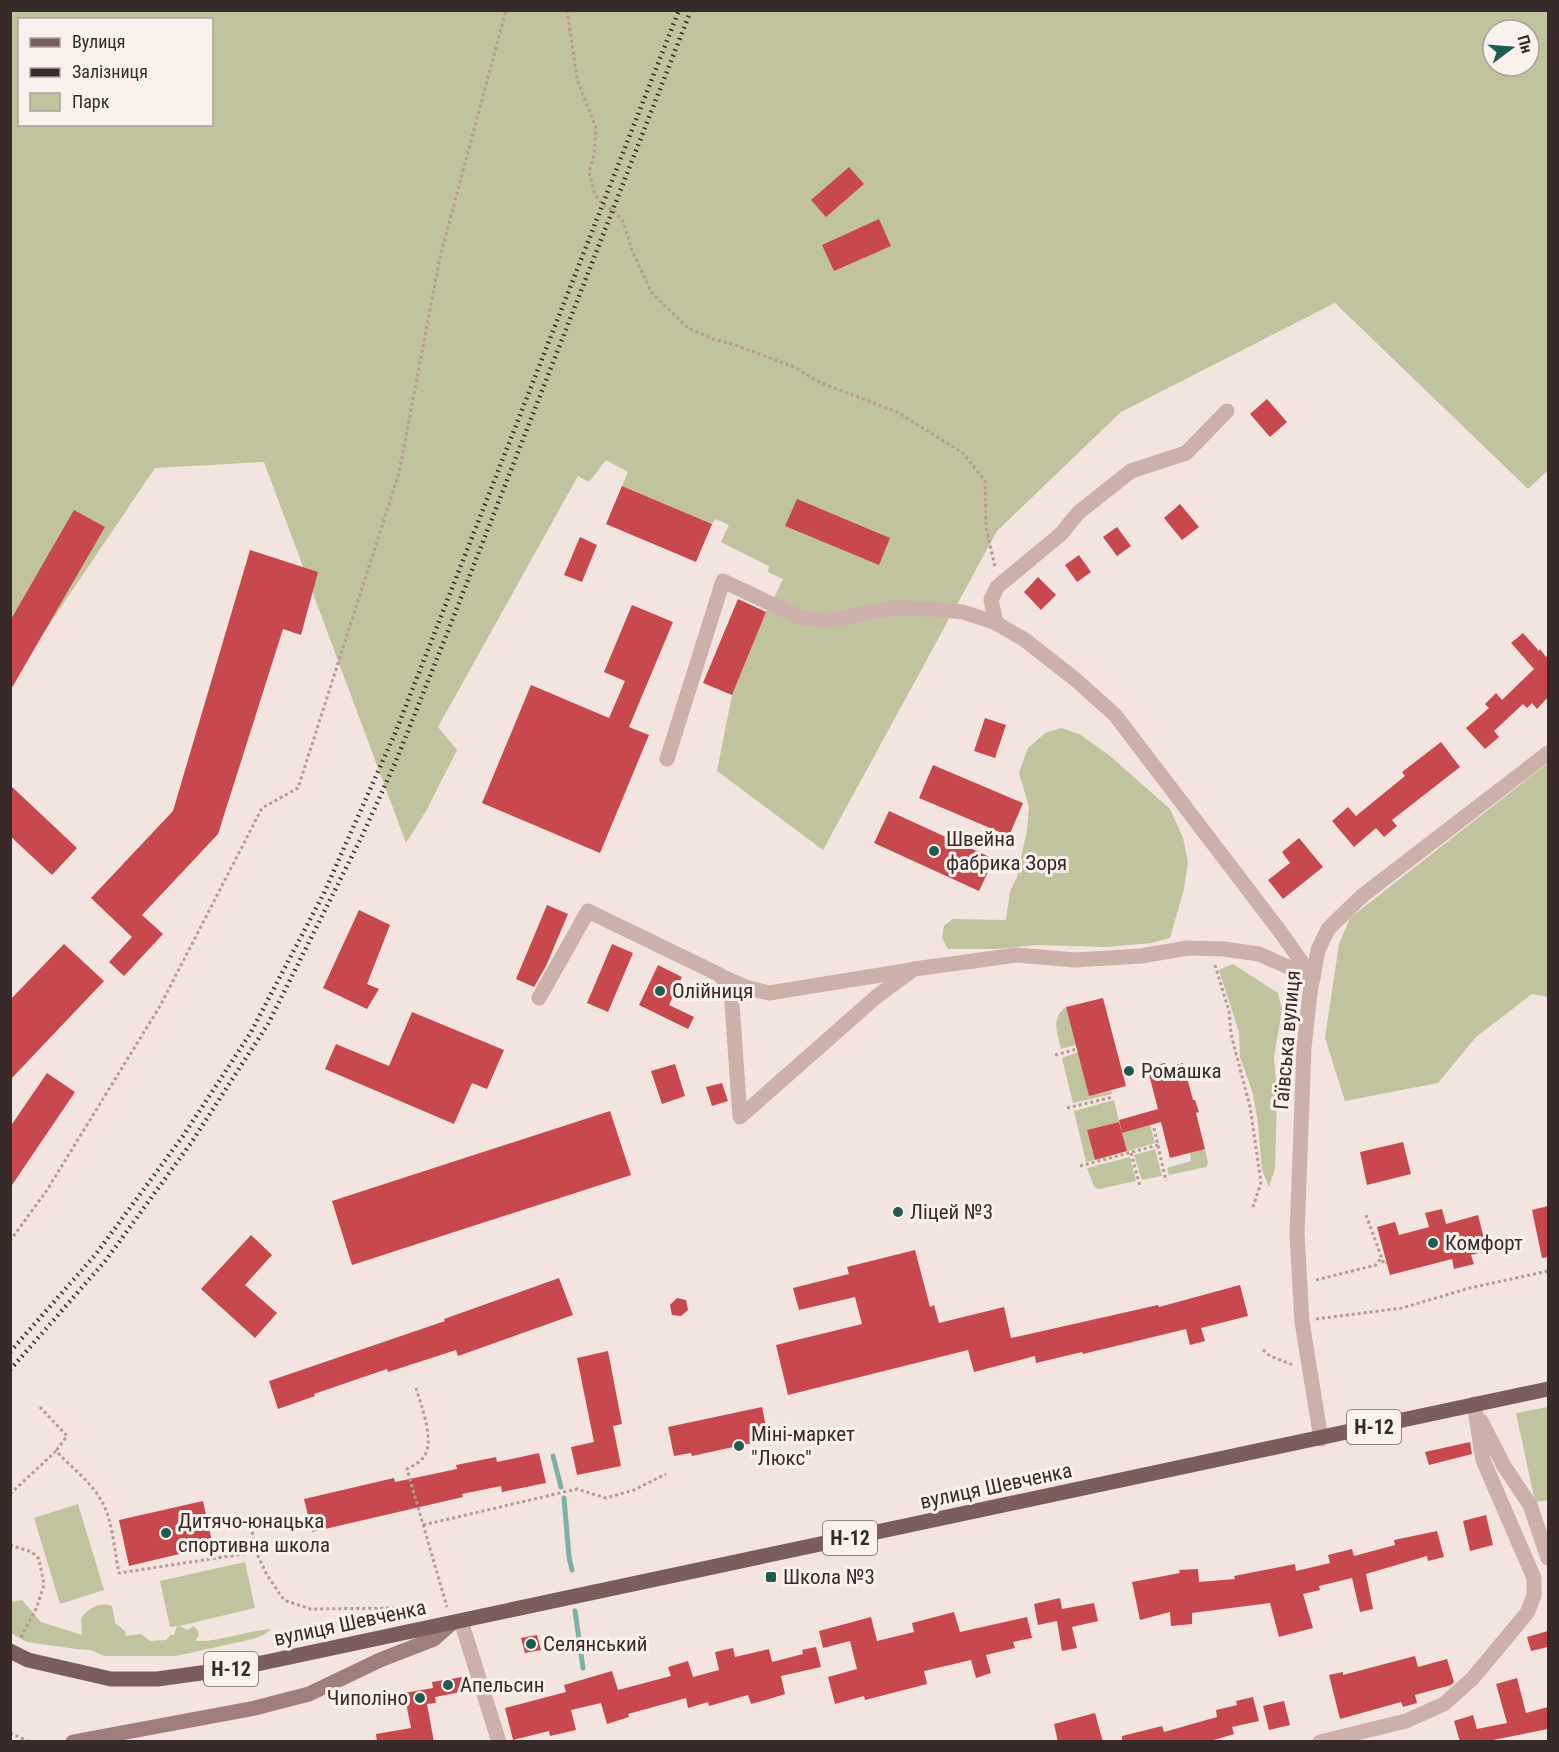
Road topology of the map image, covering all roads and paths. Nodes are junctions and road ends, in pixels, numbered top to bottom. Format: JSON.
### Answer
{"nodes":[{"id":1,"x":506,"y":10,"type":"edge"},
{"id":2,"x":567,"y":10,"type":"edge"},
{"id":3,"x":1227,"y":411,"type":"dead end"},
{"id":4,"x":1001,"y":584,"type":"junction"},
{"id":5,"x":996,"y":623,"type":"junction"},
{"id":6,"x":1548,"y":753,"type":"edge"},
{"id":7,"x":667,"y":759,"type":"dead end"},
{"id":8,"x":1211,"y":948,"type":"junction"},
{"id":9,"x":914,"y":969,"type":"junction"},
{"id":10,"x":720,"y":975,"type":"junction"},
{"id":11,"x":1313,"y":978,"type":"junction"},
{"id":12,"x":539,"y":998,"type":"dead end"},
{"id":13,"x":1077,"y":1049,"type":"dead end"},
{"id":14,"x":1055,"y":1055,"type":"dead end"},
{"id":15,"x":1113,"y":1097,"type":"dead end"},
{"id":16,"x":1067,"y":1108,"type":"dead end"},
{"id":17,"x":1154,"y":1128,"type":"dead end"},
{"id":18,"x":1158,"y":1145,"type":"junction"},
{"id":19,"x":1131,"y":1153,"type":"junction"},
{"id":20,"x":1080,"y":1166,"type":"dead end"},
{"id":21,"x":1166,"y":1181,"type":"dead end"},
{"id":22,"x":1140,"y":1186,"type":"dead end"},
{"id":23,"x":1253,"y":1207,"type":"dead end"},
{"id":24,"x":1366,"y":1215,"type":"dead end"},
{"id":25,"x":10,"y":1241,"type":"edge"},
{"id":26,"x":1382,"y":1257,"type":"junction"},
{"id":27,"x":1387,"y":1263,"type":"dead end"},
{"id":28,"x":1548,"y":1271,"type":"edge"},
{"id":29,"x":1299,"y":1284,"type":"junction"},
{"id":30,"x":1302,"y":1322,"type":"junction"},
{"id":31,"x":1263,"y":1350,"type":"dead end"},
{"id":32,"x":1310,"y":1370,"type":"junction"},
{"id":33,"x":416,"y":1388,"type":"dead end"},
{"id":34,"x":1548,"y":1389,"type":"edge"},
{"id":35,"x":1474,"y":1404,"type":"junction"},
{"id":36,"x":40,"y":1407,"type":"dead end"},
{"id":37,"x":1321,"y":1439,"type":"junction"},
{"id":38,"x":56,"y":1451,"type":"junction"},
{"id":39,"x":666,"y":1474,"type":"dead end"},
{"id":40,"x":10,"y":1494,"type":"edge"},
{"id":41,"x":251,"y":1526,"type":"dead end"},
{"id":42,"x":423,"y":1526,"type":"junction"},
{"id":43,"x":10,"y":1545,"type":"edge"},
{"id":44,"x":256,"y":1552,"type":"junction"},
{"id":45,"x":1548,"y":1558,"type":"edge"},
{"id":46,"x":419,"y":1614,"type":"dead end"},
{"id":47,"x":457,"y":1622,"type":"junction"},
{"id":48,"x":12,"y":1652,"type":"edge"},
{"id":49,"x":10,"y":1733,"type":"edge"},
{"id":50,"x":30,"y":1742,"type":"edge"},
{"id":51,"x":73,"y":1742,"type":"edge"},
{"id":52,"x":499,"y":1742,"type":"edge"},
{"id":53,"x":1320,"y":1742,"type":"edge"}],
"edges":[{"from":1,"to":25,"type":"path"},
{"from":2,"to":4,"type":"path"},
{"from":3,"to":4,"type":"street"},
{"from":4,"to":5,"type":"street"},
{"from":5,"to":7,"type":"street"},
{"from":5,"to":11,"type":"street"},
{"from":6,"to":11,"type":"street","name":"Гаївська вулиця"},
{"from":8,"to":9,"type":"street"},
{"from":8,"to":11,"type":"street"},
{"from":8,"to":23,"type":"path"},
{"from":9,"to":10,"type":"street"},
{"from":9,"to":10,"type":"street"},
{"from":10,"to":12,"type":"street"},
{"from":11,"to":29,"type":"street","name":"Гаївська вулиця"},
{"from":13,"to":14,"type":"path"},
{"from":15,"to":16,"type":"path"},
{"from":17,"to":18,"type":"path"},
{"from":18,"to":19,"type":"path"},
{"from":18,"to":21,"type":"path"},
{"from":19,"to":20,"type":"path"},
{"from":19,"to":22,"type":"path"},
{"from":24,"to":26,"type":"path"},
{"from":26,"to":27,"type":"path"},
{"from":26,"to":29,"type":"path"},
{"from":28,"to":30,"type":"path"},
{"from":29,"to":30,"type":"street","name":"Гаївська вулиця"},
{"from":30,"to":32,"type":"street","name":"Гаївська вулиця"},
{"from":31,"to":32,"type":"path"},
{"from":32,"to":37,"type":"street","name":"Гаївська вулиця"},
{"from":33,"to":42,"type":"path"},
{"from":34,"to":35,"type":"main road","name":"вулиця Шевченка","number":"Н-12"},
{"from":35,"to":37,"type":"main road","name":"вулиця Шевченка","number":"Н-12"},
{"from":35,"to":45,"type":"street"},
{"from":35,"to":53,"type":"street"},
{"from":36,"to":38,"type":"path"},
{"from":37,"to":47,"type":"main road","name":"вулиця Шевченка","number":"Н-12"},
{"from":38,"to":40,"type":"path"},
{"from":38,"to":44,"type":"path"},
{"from":39,"to":42,"type":"path"},
{"from":41,"to":44,"type":"path"},
{"from":42,"to":47,"type":"path"},
{"from":43,"to":48,"type":"path"},
{"from":44,"to":46,"type":"path"},
{"from":47,"to":48,"type":"main road","name":"вулиця Шевченка","number":"Н-12"},
{"from":47,"to":51,"type":"main road","name":"вулиця Шевченка"},
{"from":47,"to":52,"type":"street"},
{"from":49,"to":50,"type":"path"}]}
